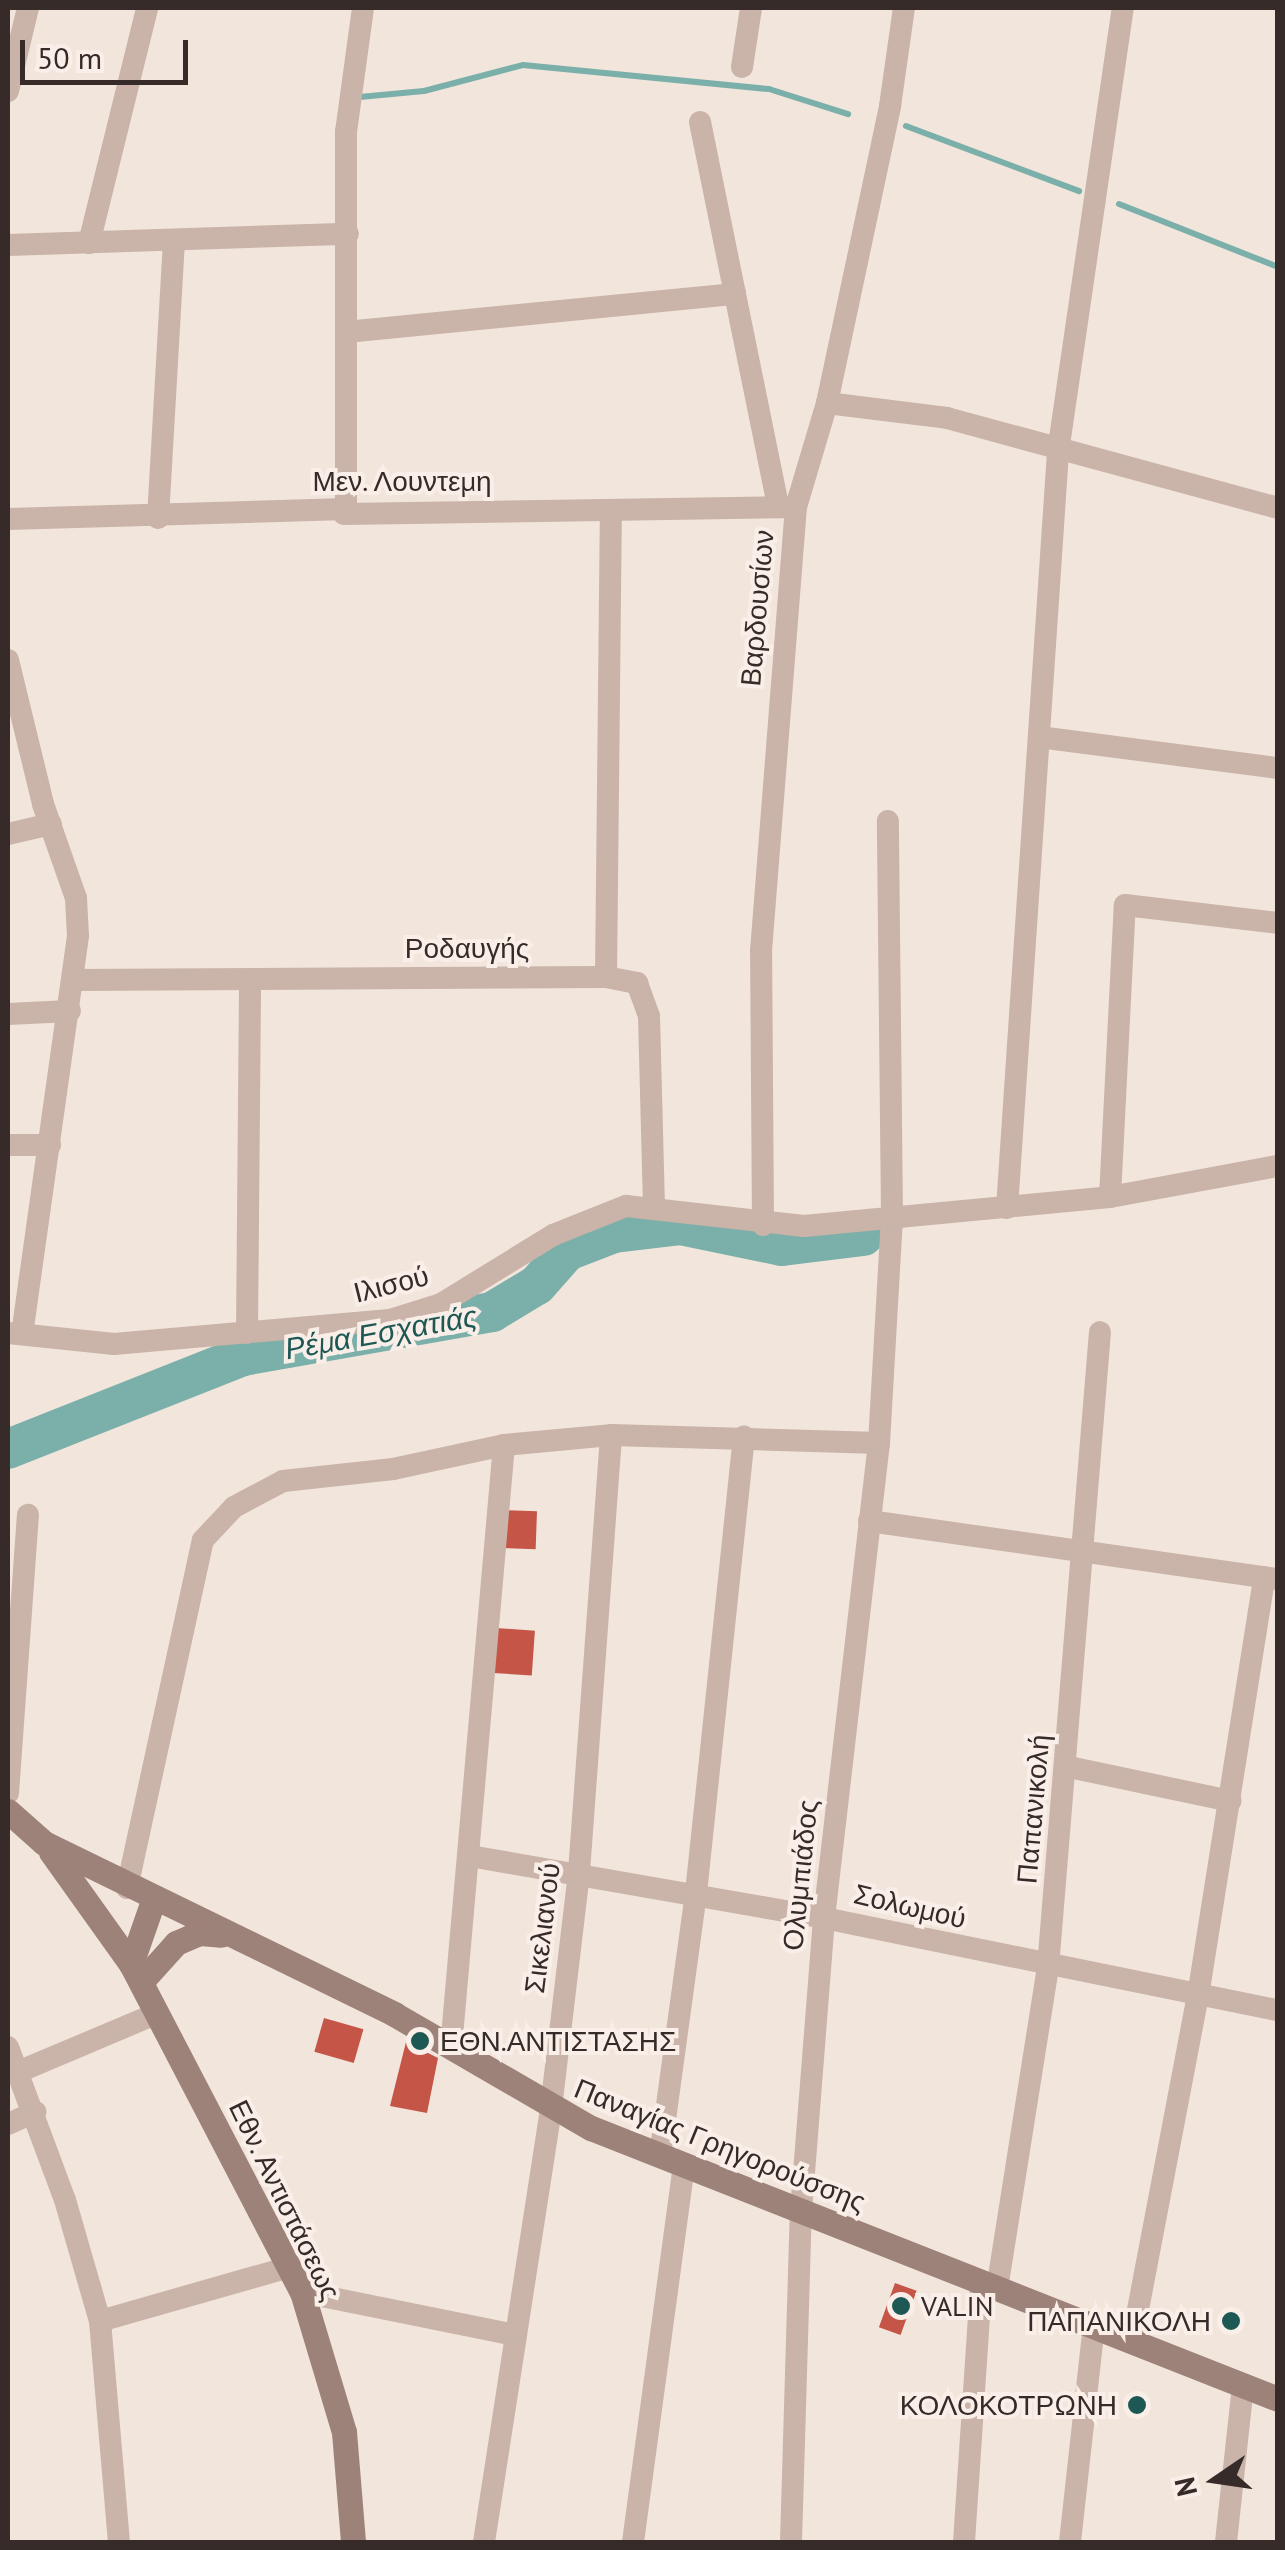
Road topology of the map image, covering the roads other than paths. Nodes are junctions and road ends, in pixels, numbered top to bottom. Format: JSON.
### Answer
{"nodes":[{"id":1,"x":148,"y":8,"type":"edge"},
{"id":2,"x":363,"y":8,"type":"edge"},
{"id":3,"x":751,"y":8,"type":"edge"},
{"id":4,"x":904,"y":8,"type":"edge"},
{"id":5,"x":1123,"y":8,"type":"edge"},
{"id":6,"x":20,"y":13,"type":"edge"},
{"id":7,"x":742,"y":67,"type":"dead end"},
{"id":8,"x":8,"y":92,"type":"edge"},
{"id":9,"x":700,"y":122,"type":"dead end"},
{"id":10,"x":348,"y":234,"type":"junction"},
{"id":11,"x":174,"y":241,"type":"junction"},
{"id":12,"x":89,"y":243,"type":"junction"},
{"id":13,"x":8,"y":245,"type":"edge"},
{"id":14,"x":734,"y":294,"type":"junction"},
{"id":15,"x":346,"y":332,"type":"junction"},
{"id":16,"x":827,"y":403,"type":"junction"},
{"id":17,"x":1058,"y":452,"type":"junction"},
{"id":18,"x":787,"y":507,"type":"junction"},
{"id":19,"x":346,"y":508,"type":"junction"},
{"id":20,"x":1278,"y":508,"type":"edge"},
{"id":21,"x":611,"y":510,"type":"junction"},
{"id":22,"x":158,"y":518,"type":"junction"},
{"id":23,"x":8,"y":519,"type":"edge"},
{"id":24,"x":8,"y":660,"type":"edge"},
{"id":25,"x":1038,"y":737,"type":"junction"},
{"id":26,"x":1278,"y":768,"type":"edge"},
{"id":27,"x":888,"y":821,"type":"dead end"},
{"id":28,"x":51,"y":824,"type":"junction"},
{"id":29,"x":8,"y":834,"type":"edge"},
{"id":30,"x":1278,"y":923,"type":"edge"},
{"id":31,"x":606,"y":977,"type":"junction"},
{"id":32,"x":74,"y":980,"type":"junction"},
{"id":33,"x":250,"y":980,"type":"junction"},
{"id":34,"x":70,"y":1011,"type":"junction"},
{"id":35,"x":8,"y":1014,"type":"edge"},
{"id":36,"x":8,"y":1145,"type":"edge"},
{"id":37,"x":50,"y":1145,"type":"junction"},
{"id":38,"x":1278,"y":1166,"type":"edge"},
{"id":39,"x":1110,"y":1196,"type":"junction"},
{"id":40,"x":654,"y":1204,"type":"junction"},
{"id":41,"x":1007,"y":1208,"type":"junction"},
{"id":42,"x":892,"y":1216,"type":"junction"},
{"id":43,"x":763,"y":1224,"type":"junction"},
{"id":44,"x":1100,"y":1332,"type":"dead end"},
{"id":45,"x":14,"y":1333,"type":"edge"},
{"id":46,"x":246,"y":1333,"type":"junction"},
{"id":47,"x":611,"y":1436,"type":"junction"},
{"id":48,"x":744,"y":1438,"type":"junction"},
{"id":49,"x":879,"y":1443,"type":"junction"},
{"id":50,"x":504,"y":1444,"type":"junction"},
{"id":51,"x":28,"y":1515,"type":"dead end"},
{"id":52,"x":869,"y":1521,"type":"junction"},
{"id":53,"x":1082,"y":1552,"type":"junction"},
{"id":54,"x":1270,"y":1578,"type":"edge"},
{"id":55,"x":1069,"y":1767,"type":"junction"},
{"id":56,"x":8,"y":1793,"type":"edge"},
{"id":57,"x":1230,"y":1801,"type":"junction"},
{"id":58,"x":8,"y":1810,"type":"edge"},
{"id":59,"x":44,"y":1843,"type":"junction"},
{"id":60,"x":470,"y":1856,"type":"junction"},
{"id":61,"x":579,"y":1872,"type":"junction"},
{"id":62,"x":127,"y":1888,"type":"junction"},
{"id":63,"x":696,"y":1894,"type":"junction"},
{"id":64,"x":152,"y":1900,"type":"junction"},
{"id":65,"x":824,"y":1918,"type":"junction"},
{"id":66,"x":226,"y":1935,"type":"junction"},
{"id":67,"x":1048,"y":1967,"type":"junction"},
{"id":68,"x":136,"y":1973,"type":"junction"},
{"id":69,"x":1198,"y":1996,"type":"junction"},
{"id":70,"x":1278,"y":2010,"type":"edge"},
{"id":71,"x":158,"y":2013,"type":"junction"},
{"id":72,"x":8,"y":2047,"type":"edge"},
{"id":73,"x":452,"y":2048,"type":"junction"},
{"id":74,"x":18,"y":2072,"type":"junction"},
{"id":75,"x":551,"y":2108,"type":"junction"},
{"id":76,"x":35,"y":2112,"type":"junction"},
{"id":77,"x":8,"y":2124,"type":"edge"},
{"id":78,"x":672,"y":2161,"type":"junction"},
{"id":79,"x":801,"y":2212,"type":"junction"},
{"id":80,"x":290,"y":2267,"type":"junction"},
{"id":81,"x":989,"y":2286,"type":"junction"},
{"id":82,"x":302,"y":2292,"type":"junction"},
{"id":83,"x":100,"y":2321,"type":"junction"},
{"id":84,"x":1094,"y":2326,"type":"junction"},
{"id":85,"x":516,"y":2335,"type":"junction"},
{"id":86,"x":1132,"y":2341,"type":"junction"},
{"id":87,"x":1243,"y":2386,"type":"junction"},
{"id":88,"x":1278,"y":2399,"type":"edge"},
{"id":89,"x":119,"y":2542,"type":"edge"},
{"id":90,"x":352,"y":2542,"type":"edge"},
{"id":91,"x":484,"y":2542,"type":"edge"},
{"id":92,"x":633,"y":2542,"type":"edge"},
{"id":93,"x":791,"y":2542,"type":"edge"},
{"id":94,"x":964,"y":2542,"type":"edge"},
{"id":95,"x":1070,"y":2542,"type":"edge"},
{"id":96,"x":1226,"y":2542,"type":"edge"}],
"edges":[{"from":1,"to":12,"type":"street"},
{"from":2,"to":10,"type":"street"},
{"from":3,"to":7,"type":"street"},
{"from":4,"to":16,"type":"street","name":"Βαρδουσίων"},
{"from":5,"to":17,"type":"street"},
{"from":6,"to":8,"type":"street"},
{"from":9,"to":14,"type":"street"},
{"from":10,"to":11,"type":"street"},
{"from":10,"to":15,"type":"street"},
{"from":11,"to":12,"type":"street"},
{"from":11,"to":22,"type":"street"},
{"from":12,"to":13,"type":"street"},
{"from":14,"to":15,"type":"street"},
{"from":14,"to":18,"type":"street"},
{"from":15,"to":19,"type":"street"},
{"from":16,"to":17,"type":"street"},
{"from":16,"to":18,"type":"street","name":"Βαρδουσίων"},
{"from":17,"to":20,"type":"street"},
{"from":17,"to":25,"type":"street"},
{"from":18,"to":21,"type":"street","name":"Μεν. Λουντεμη"},
{"from":18,"to":43,"type":"street","name":"Βαρδουσίων"},
{"from":19,"to":21,"type":"street","name":"Μεν. Λουντεμη"},
{"from":19,"to":22,"type":"street","name":"Μεν. Λουντεμη"},
{"from":21,"to":31,"type":"street"},
{"from":22,"to":23,"type":"street","name":"Μεν. Λουντεμη"},
{"from":24,"to":28,"type":"street"},
{"from":25,"to":26,"type":"street"},
{"from":25,"to":41,"type":"street"},
{"from":27,"to":42,"type":"street","name":"Ολυμπιάδος"},
{"from":28,"to":29,"type":"street"},
{"from":28,"to":32,"type":"street"},
{"from":30,"to":39,"type":"street"},
{"from":31,"to":33,"type":"street","name":"Ροδαυγής"},
{"from":31,"to":40,"type":"street"},
{"from":32,"to":33,"type":"street","name":"Ροδαυγής"},
{"from":32,"to":34,"type":"street"},
{"from":33,"to":46,"type":"street"},
{"from":34,"to":35,"type":"street"},
{"from":34,"to":37,"type":"street"},
{"from":36,"to":37,"type":"street"},
{"from":37,"to":45,"type":"street"},
{"from":38,"to":39,"type":"street","name":"Ιλισού"},
{"from":39,"to":41,"type":"street","name":"Ιλισού"},
{"from":40,"to":43,"type":"street","name":"Ιλισού"},
{"from":40,"to":46,"type":"street","name":"Ιλισού"},
{"from":41,"to":42,"type":"street","name":"Ιλισού"},
{"from":42,"to":43,"type":"street","name":"Ιλισού"},
{"from":42,"to":49,"type":"street","name":"Ολυμπιάδος"},
{"from":44,"to":53,"type":"street","name":"Παπανικολή"},
{"from":45,"to":46,"type":"street","name":"Ιλισού"},
{"from":47,"to":48,"type":"street"},
{"from":47,"to":50,"type":"street"},
{"from":47,"to":61,"type":"street","name":"Σικελιανού"},
{"from":48,"to":49,"type":"street"},
{"from":48,"to":63,"type":"street"},
{"from":49,"to":52,"type":"street","name":"Ολυμπιάδος"},
{"from":50,"to":60,"type":"street"},
{"from":50,"to":62,"type":"street"},
{"from":51,"to":56,"type":"street"},
{"from":52,"to":53,"type":"street"},
{"from":52,"to":65,"type":"street","name":"Ολυμπιάδος"},
{"from":53,"to":54,"type":"street"},
{"from":53,"to":55,"type":"street","name":"Παπανικολή"},
{"from":54,"to":57,"type":"street"},
{"from":55,"to":57,"type":"street"},
{"from":55,"to":67,"type":"street","name":"Παπανικολή"},
{"from":57,"to":69,"type":"street"},
{"from":58,"to":59,"type":"street","name":"Παναγίας Γρηγορούσσης"},
{"from":59,"to":62,"type":"street","name":"Παναγίας Γρηγορούσσης"},
{"from":59,"to":68,"type":"street","name":"Εθν. Αντιστάσεως"},
{"from":60,"to":61,"type":"street","name":"Σολωμού"},
{"from":60,"to":73,"type":"street"},
{"from":61,"to":63,"type":"street","name":"Σολωμού"},
{"from":61,"to":75,"type":"street","name":"Σικελιανού"},
{"from":62,"to":64,"type":"street","name":"Παναγίας Γρηγορούσσης"},
{"from":63,"to":65,"type":"street","name":"Σολωμού"},
{"from":63,"to":78,"type":"street"},
{"from":64,"to":66,"type":"street","name":"Παναγίας Γρηγορούσσης"},
{"from":64,"to":68,"type":"street"},
{"from":65,"to":67,"type":"street","name":"Σολωμού"},
{"from":65,"to":79,"type":"street","name":"Ολυμπιάδος"},
{"from":66,"to":68,"type":"street"},
{"from":66,"to":73,"type":"street","name":"Παναγίας Γρηγορούσσης"},
{"from":67,"to":69,"type":"street","name":"Σολωμού"},
{"from":67,"to":81,"type":"street","name":"Παπανικολή"},
{"from":68,"to":71,"type":"street","name":"Εθν. Αντιστάσεως"},
{"from":69,"to":70,"type":"street","name":"Σολωμού"},
{"from":69,"to":86,"type":"street"},
{"from":71,"to":74,"type":"street"},
{"from":71,"to":80,"type":"street","name":"Εθν. Αντιστάσεως"},
{"from":72,"to":74,"type":"street"},
{"from":73,"to":75,"type":"street","name":"Παναγίας Γρηγορούσσης"},
{"from":74,"to":76,"type":"street"},
{"from":75,"to":78,"type":"street","name":"Παναγίας Γρηγορούσσης"},
{"from":75,"to":85,"type":"street","name":"Σικελιανού"},
{"from":76,"to":77,"type":"street"},
{"from":76,"to":83,"type":"street"},
{"from":78,"to":79,"type":"street","name":"Παναγίας Γρηγορούσσης"},
{"from":78,"to":92,"type":"street"},
{"from":79,"to":81,"type":"street","name":"Παναγίας Γρηγορούσσης"},
{"from":79,"to":93,"type":"street","name":"Ολυμπιάδος"},
{"from":80,"to":82,"type":"street","name":"Εθν. Αντιστάσεως"},
{"from":80,"to":83,"type":"street"},
{"from":81,"to":84,"type":"street","name":"Παναγίας Γρηγορούσσης"},
{"from":81,"to":94,"type":"street","name":"Παπανικολή"},
{"from":82,"to":85,"type":"street"},
{"from":82,"to":90,"type":"street","name":"Εθν. Αντιστάσεως"},
{"from":83,"to":89,"type":"street"},
{"from":84,"to":86,"type":"street","name":"Παναγίας Γρηγορούσσης"},
{"from":84,"to":95,"type":"street"},
{"from":85,"to":91,"type":"street","name":"Σικελιανού"},
{"from":86,"to":87,"type":"street","name":"Παναγίας Γρηγορούσσης"},
{"from":87,"to":88,"type":"street","name":"Παναγίας Γρηγορούσσης"},
{"from":87,"to":96,"type":"street"}]}
